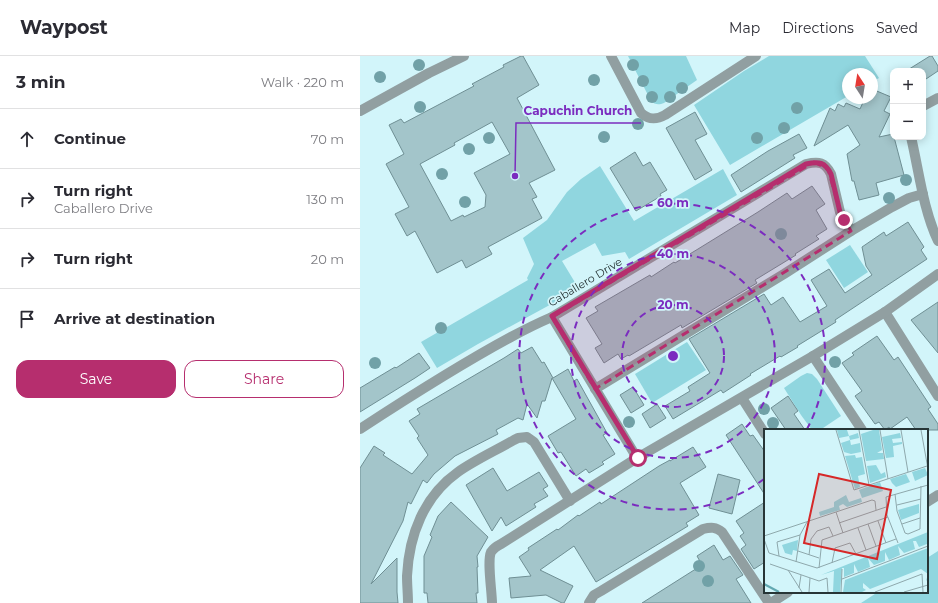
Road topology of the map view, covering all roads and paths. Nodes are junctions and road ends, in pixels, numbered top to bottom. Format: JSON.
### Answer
{"nodes":[{"id":1,"x":464,"y":56,"type":"edge"},
{"id":2,"x":611,"y":56,"type":"edge"},
{"id":3,"x":756,"y":56,"type":"edge"},
{"id":4,"x":938,"y":98,"type":"edge"},
{"id":5,"x":926,"y":104,"type":"edge"},
{"id":6,"x":360,"y":111,"type":"edge"},
{"id":7,"x":912,"y":140,"type":"edge"},
{"id":8,"x":923,"y":194,"type":"junction"},
{"id":9,"x":851,"y":232,"type":"junction"},
{"id":10,"x":938,"y":241,"type":"edge"},
{"id":11,"x":938,"y":274,"type":"edge"},
{"id":12,"x":885,"y":312,"type":"junction"},
{"id":13,"x":552,"y":316,"type":"junction"},
{"id":14,"x":813,"y":356,"type":"junction"},
{"id":15,"x":595,"y":389,"type":"junction"},
{"id":16,"x":938,"y":396,"type":"edge"},
{"id":17,"x":742,"y":398,"type":"junction"},
{"id":18,"x":360,"y":429,"type":"edge"},
{"id":19,"x":861,"y":429,"type":"edge"},
{"id":20,"x":764,"y":432,"type":"edge"},
{"id":21,"x":638,"y":458,"type":"junction"},
{"id":22,"x":938,"y":495,"type":"edge"},
{"id":23,"x":570,"y":501,"type":"junction"},
{"id":24,"x":928,"y":501,"type":"edge"},
{"id":25,"x":786,"y":593,"type":"edge"},
{"id":26,"x":408,"y":603,"type":"edge"},
{"id":27,"x":492,"y":603,"type":"edge"},
{"id":28,"x":589,"y":603,"type":"edge"},
{"id":29,"x":770,"y":603,"type":"edge"}],
"edges":[{"from":1,"to":6,"type":"street"},
{"from":2,"to":3,"type":"street"},
{"from":4,"to":5,"type":"street"},
{"from":7,"to":8,"type":"street"},
{"from":8,"to":9,"type":"street"},
{"from":8,"to":10,"type":"street"},
{"from":9,"to":13,"type":"street","name":"Caballero Drive"},
{"from":9,"to":15,"type":"street"},
{"from":11,"to":12,"type":"street"},
{"from":12,"to":14,"type":"street"},
{"from":12,"to":16,"type":"street"},
{"from":13,"to":15,"type":"street"},
{"from":13,"to":18,"type":"street","name":"Caballero Drive"},
{"from":14,"to":17,"type":"street"},
{"from":14,"to":19,"type":"street"},
{"from":15,"to":21,"type":"street"},
{"from":17,"to":20,"type":"street"},
{"from":17,"to":21,"type":"street"},
{"from":21,"to":23,"type":"street"},
{"from":22,"to":24,"type":"street"},
{"from":23,"to":26,"type":"street"},
{"from":23,"to":27,"type":"street"},
{"from":25,"to":29,"type":"street"},
{"from":28,"to":29,"type":"street"}]}
